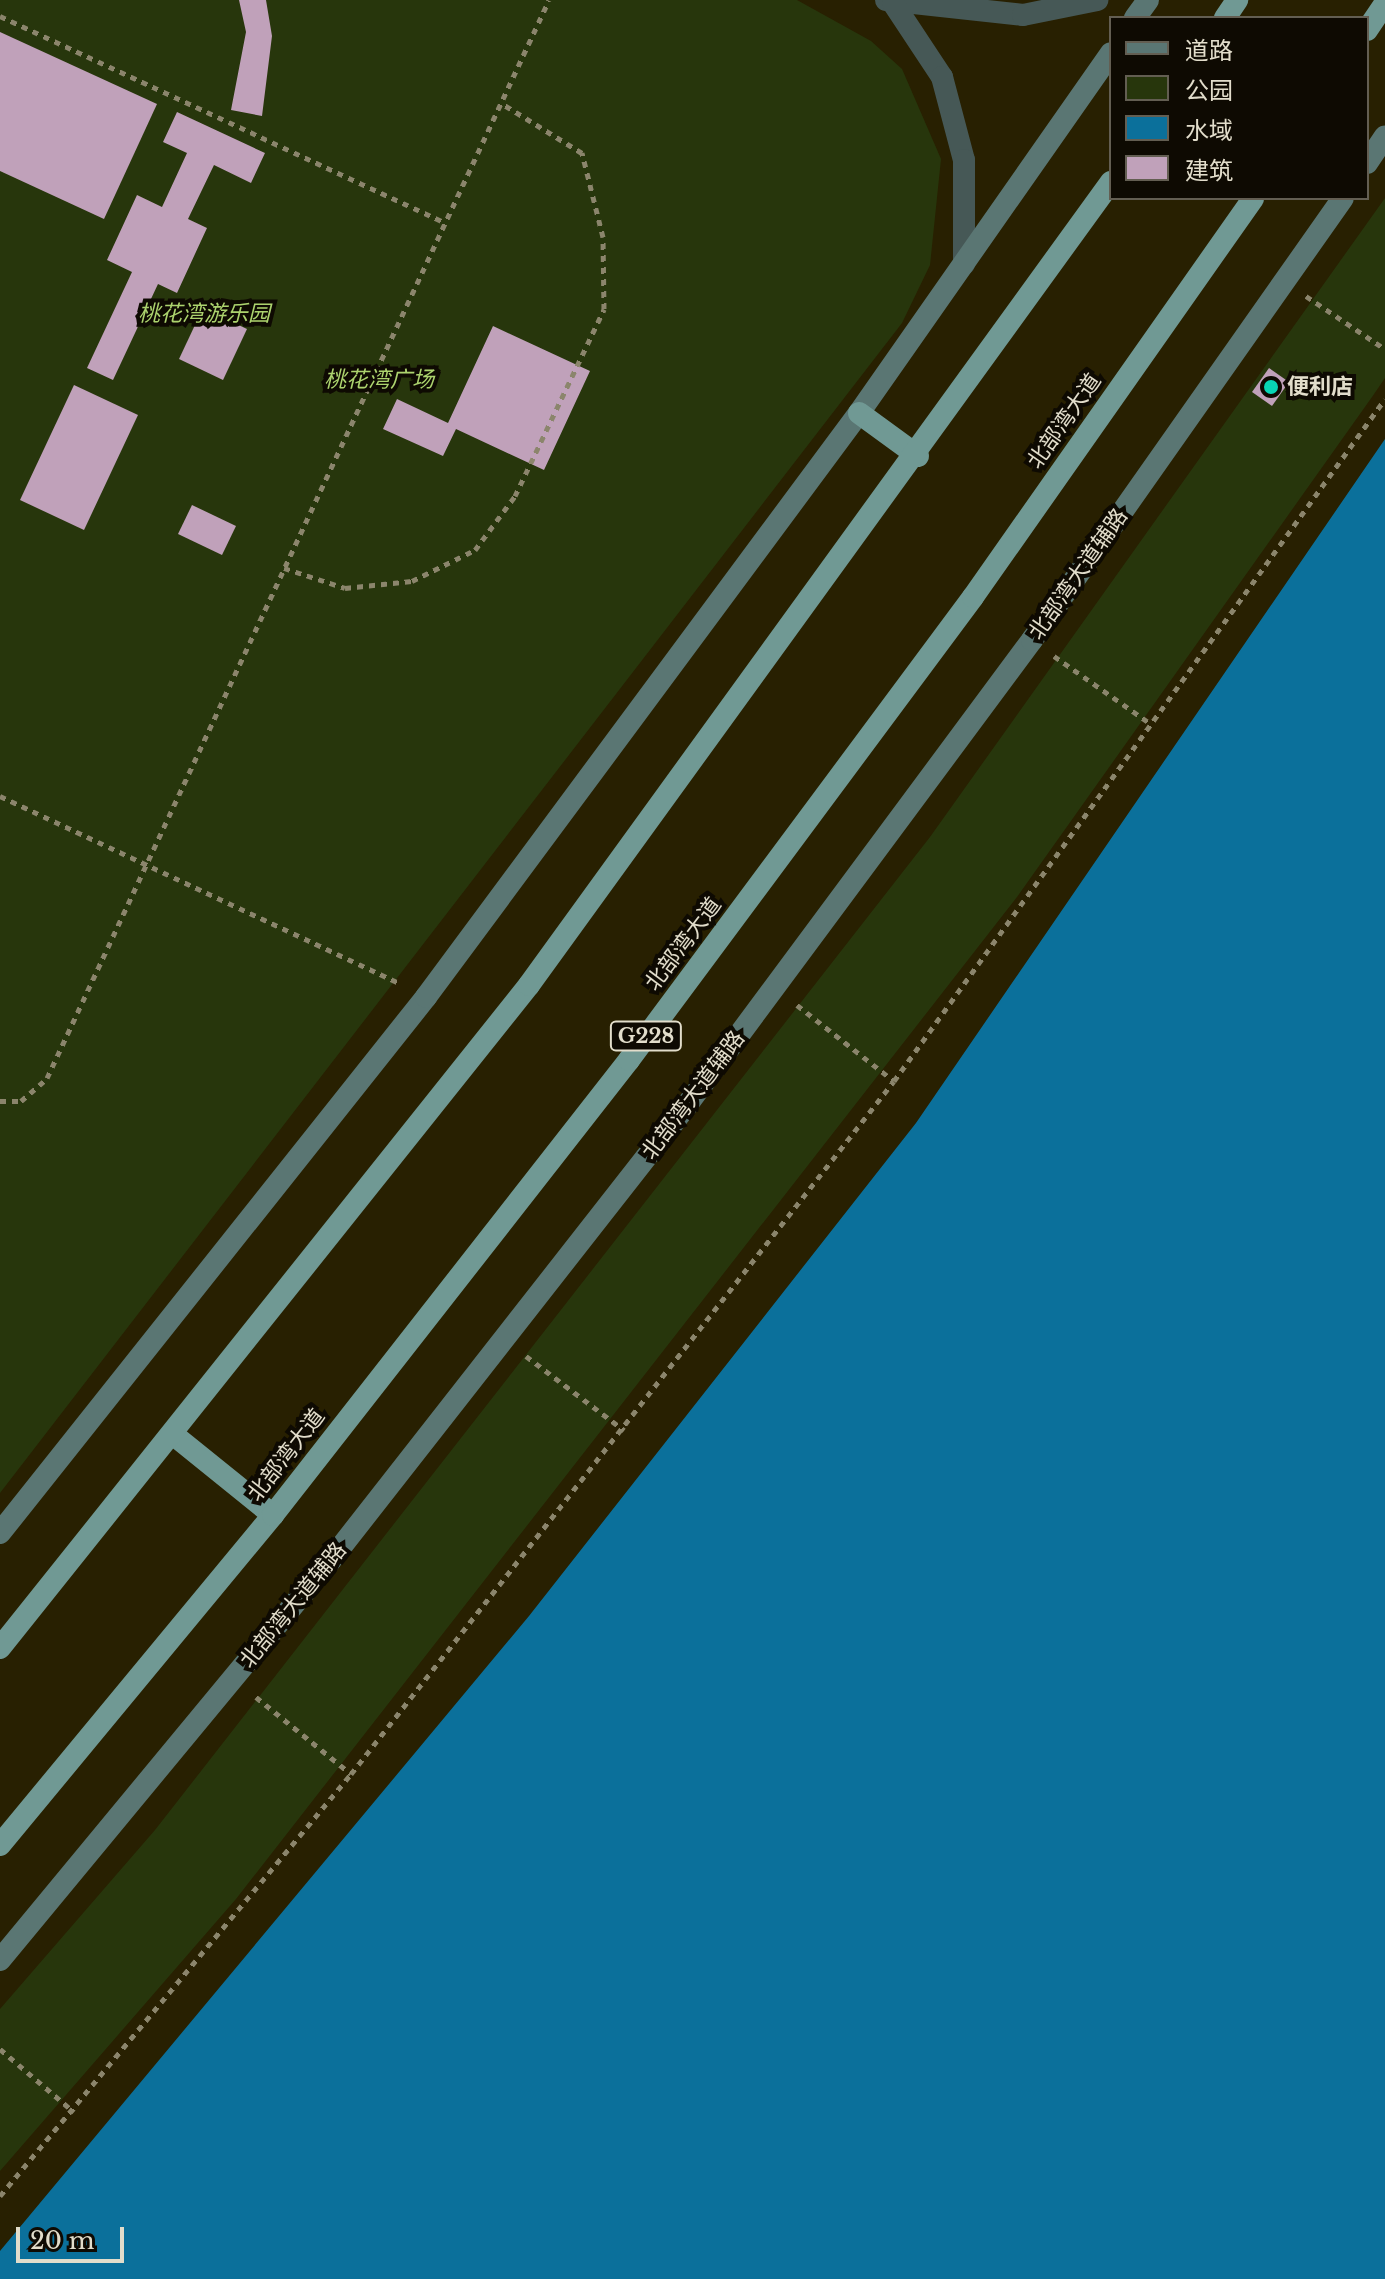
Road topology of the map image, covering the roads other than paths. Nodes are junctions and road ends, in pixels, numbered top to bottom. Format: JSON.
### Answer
{"nodes":[{"id":1,"x":1097,"y":0,"type":"edge"},
{"id":2,"x":890,"y":2,"type":"edge"},
{"id":3,"x":1385,"y":3,"type":"edge"},
{"id":4,"x":1369,"y":27,"type":"edge"},
{"id":5,"x":1109,"y":56,"type":"edge"},
{"id":6,"x":1385,"y":136,"type":"edge"},
{"id":7,"x":1369,"y":160,"type":"edge"},
{"id":8,"x":1109,"y":185,"type":"edge"},
{"id":9,"x":1252,"y":200,"type":"edge"},
{"id":10,"x":1342,"y":200,"type":"edge"},
{"id":11,"x":964,"y":264,"type":"junction"},
{"id":12,"x":859,"y":413,"type":"junction"},
{"id":13,"x":918,"y":456,"type":"junction"},
{"id":14,"x":175,"y":1436,"type":"junction"},
{"id":15,"x":273,"y":1515,"type":"junction"},
{"id":16,"x":0,"y":1533,"type":"edge"},
{"id":17,"x":0,"y":1648,"type":"edge"},
{"id":18,"x":0,"y":1845,"type":"edge"},
{"id":19,"x":0,"y":1960,"type":"edge"}],
"edges":[{"from":1,"to":2,"type":"street"},
{"from":2,"to":11,"type":"street"},
{"from":3,"to":4,"type":"highway"},
{"from":5,"to":11,"type":"main road"},
{"from":6,"to":7,"type":"main road"},
{"from":8,"to":13,"type":"highway"},
{"from":9,"to":15,"type":"highway","name":"北部湾大道","number":"G228"},
{"from":10,"to":19,"type":"main road","name":"北部湾大道辅路"},
{"from":11,"to":12,"type":"main road"},
{"from":12,"to":13,"type":"highway"},
{"from":12,"to":16,"type":"main road"},
{"from":13,"to":14,"type":"highway"},
{"from":14,"to":15,"type":"highway"},
{"from":14,"to":17,"type":"highway"},
{"from":15,"to":18,"type":"highway","name":"北部湾大道","number":"G228"}]}
